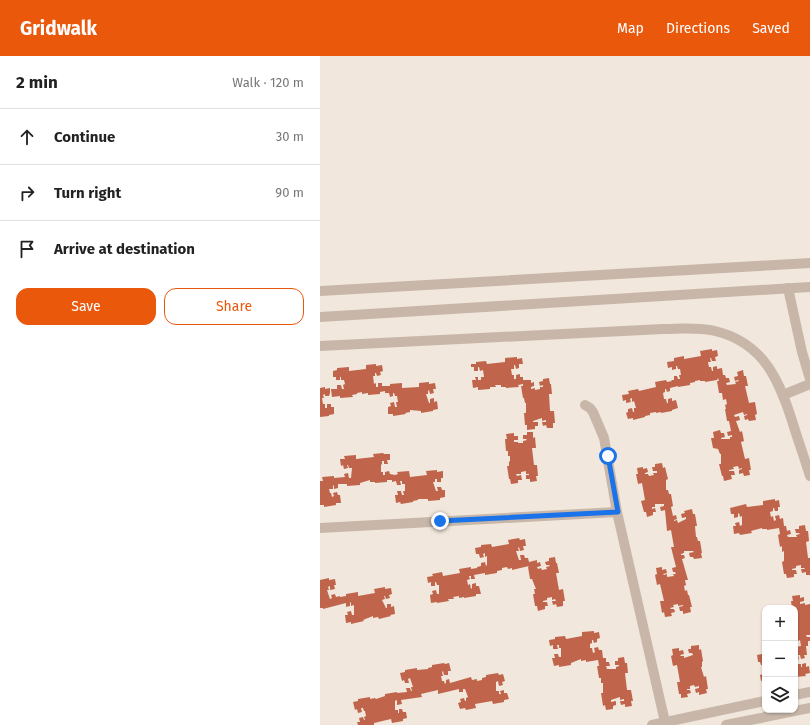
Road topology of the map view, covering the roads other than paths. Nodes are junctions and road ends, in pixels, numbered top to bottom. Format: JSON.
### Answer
{"nodes":[{"id":1,"x":810,"y":263,"type":"edge"},
{"id":2,"x":810,"y":287,"type":"edge"},
{"id":3,"x":788,"y":288,"type":"junction"},
{"id":4,"x":320,"y":291,"type":"edge"},
{"id":5,"x":321,"y":317,"type":"edge"},
{"id":6,"x":320,"y":346,"type":"edge"},
{"id":7,"x":810,"y":379,"type":"edge"},
{"id":8,"x":810,"y":384,"type":"edge"},
{"id":9,"x":783,"y":395,"type":"junction"},
{"id":10,"x":585,"y":405,"type":"dead end"},
{"id":11,"x":810,"y":476,"type":"edge"},
{"id":12,"x":618,"y":512,"type":"junction"},
{"id":13,"x":320,"y":528,"type":"edge"},
{"id":14,"x":810,"y":692,"type":"edge"},
{"id":15,"x":798,"y":694,"type":"edge"},
{"id":16,"x":762,"y":702,"type":"edge"},
{"id":17,"x":810,"y":708,"type":"edge"},
{"id":18,"x":665,"y":722,"type":"junction"},
{"id":19,"x":652,"y":725,"type":"edge"},
{"id":20,"x":726,"y":725,"type":"edge"}],
"edges":[{"from":1,"to":4,"type":"street"},
{"from":2,"to":3,"type":"street"},
{"from":3,"to":5,"type":"street"},
{"from":3,"to":7,"type":"street"},
{"from":6,"to":9,"type":"street"},
{"from":8,"to":9,"type":"street"},
{"from":9,"to":11,"type":"street"},
{"from":10,"to":12,"type":"street"},
{"from":12,"to":13,"type":"street"},
{"from":12,"to":18,"type":"street"},
{"from":14,"to":15,"type":"street"},
{"from":16,"to":18,"type":"street"},
{"from":17,"to":20,"type":"street"},
{"from":18,"to":19,"type":"street"}]}
